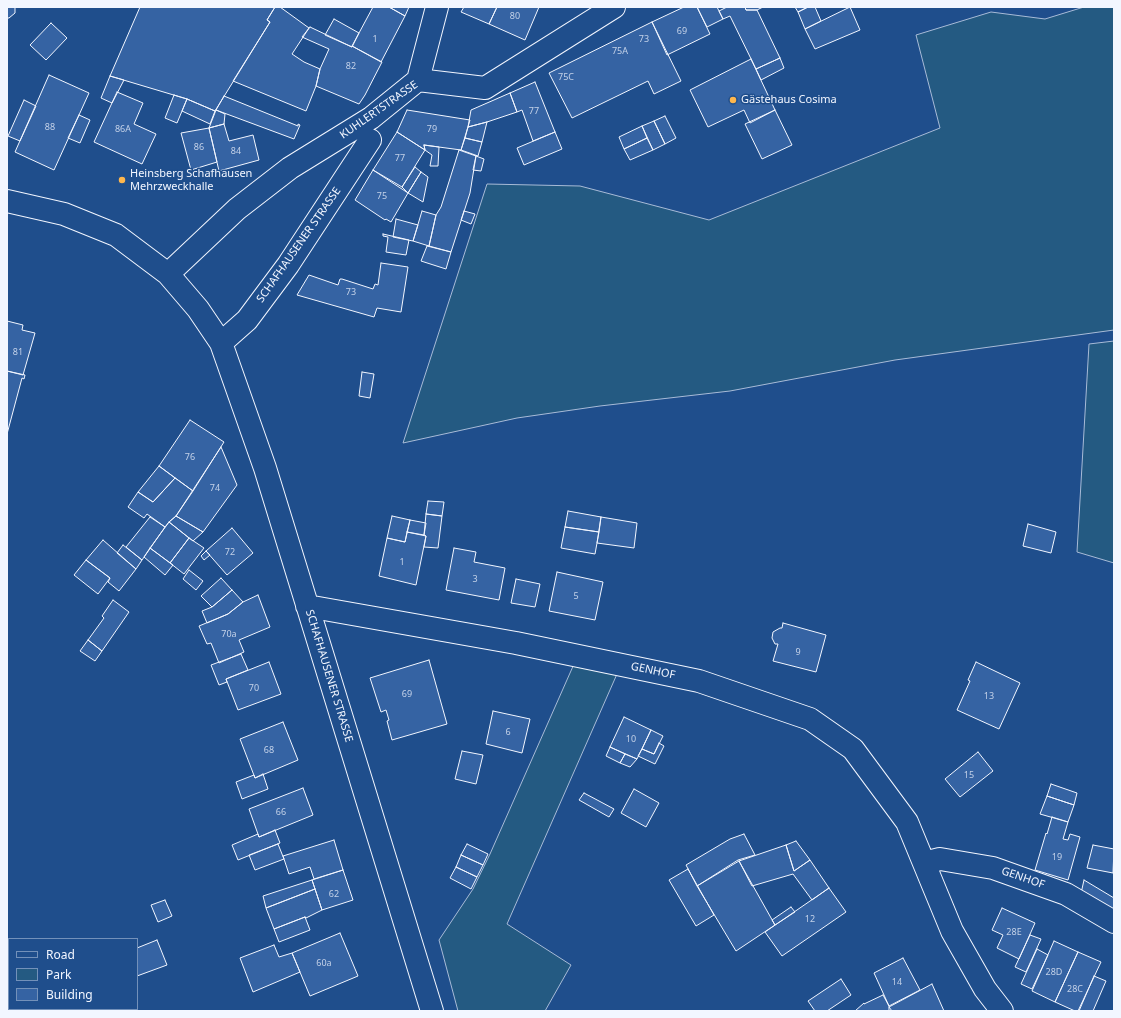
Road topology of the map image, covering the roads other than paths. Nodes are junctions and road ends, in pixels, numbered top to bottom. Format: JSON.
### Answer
{"nodes":[{"id":1,"x":437,"y":7,"type":"edge"},
{"id":2,"x":614,"y":7,"type":"edge"},
{"id":3,"x":418,"y":80,"type":"junction"},
{"id":4,"x":370,"y":140,"type":"dead end"},
{"id":5,"x":7,"y":201,"type":"edge"},
{"id":6,"x":168,"y":274,"type":"junction"},
{"id":7,"x":221,"y":343,"type":"junction"},
{"id":8,"x":307,"y":606,"type":"junction"},
{"id":9,"x":924,"y":863,"type":"junction"},
{"id":10,"x":1114,"y":922,"type":"edge"},
{"id":11,"x":432,"y":1011,"type":"edge"},
{"id":12,"x":1002,"y":1011,"type":"edge"}],
"edges":[{"from":1,"to":3,"type":"street"},
{"from":2,"to":3,"type":"street","name":"KUHLERTSTRASSE"},
{"from":3,"to":6,"type":"street","name":"KUHLERTSTRASSE"},
{"from":4,"to":7,"type":"street","name":"SCHAFHAUSENER STRASSE"},
{"from":5,"to":6,"type":"street","name":"SCHAFHAUSENER STRASSE"},
{"from":6,"to":7,"type":"street","name":"SCHAFHAUSENER STRASSE"},
{"from":7,"to":8,"type":"street","name":"SCHAFHAUSENER STRASSE"},
{"from":8,"to":9,"type":"street","name":"GENHOF"},
{"from":8,"to":11,"type":"street","name":"SCHAFHAUSENER STRASSE"},
{"from":9,"to":10,"type":"street","name":"GENHOF"},
{"from":9,"to":12,"type":"street","name":"GENHOF"}]}
